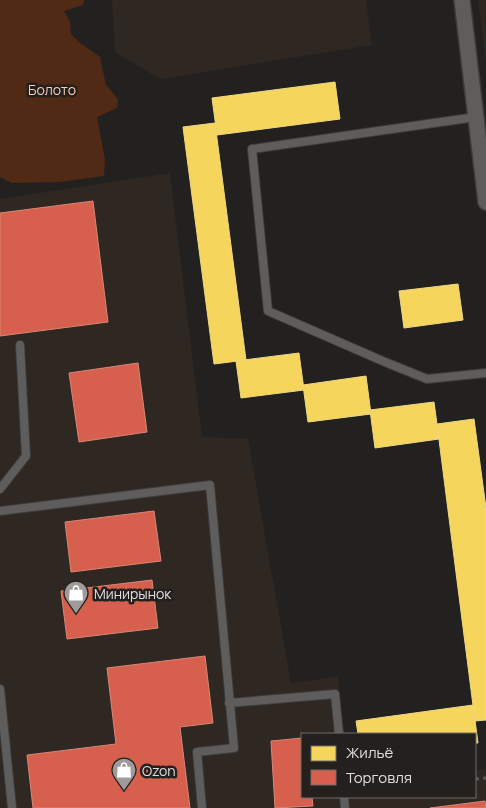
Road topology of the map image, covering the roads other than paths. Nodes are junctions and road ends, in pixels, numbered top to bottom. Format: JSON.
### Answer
{"nodes":[{"id":1,"x":462,"y":0,"type":"edge"},
{"id":2,"x":476,"y":117,"type":"junction"},
{"id":3,"x":486,"y":202,"type":"edge"},
{"id":4,"x":20,"y":345,"type":"dead end"},
{"id":5,"x":486,"y":373,"type":"edge"},
{"id":6,"x":0,"y":490,"type":"edge"},
{"id":7,"x":0,"y":510,"type":"edge"},
{"id":8,"x":0,"y":689,"type":"edge"},
{"id":9,"x":229,"y":703,"type":"junction"},
{"id":10,"x":339,"y":733,"type":"edge"},
{"id":11,"x":12,"y":808,"type":"edge"},
{"id":12,"x":202,"y":808,"type":"edge"}],
"edges":[{"from":1,"to":2,"type":"street"},
{"from":2,"to":3,"type":"street"},
{"from":2,"to":5,"type":"lane"},
{"from":4,"to":6,"type":"lane"},
{"from":7,"to":9,"type":"lane"},
{"from":8,"to":11,"type":"lane"},
{"from":9,"to":10,"type":"lane"},
{"from":9,"to":12,"type":"lane"}]}
